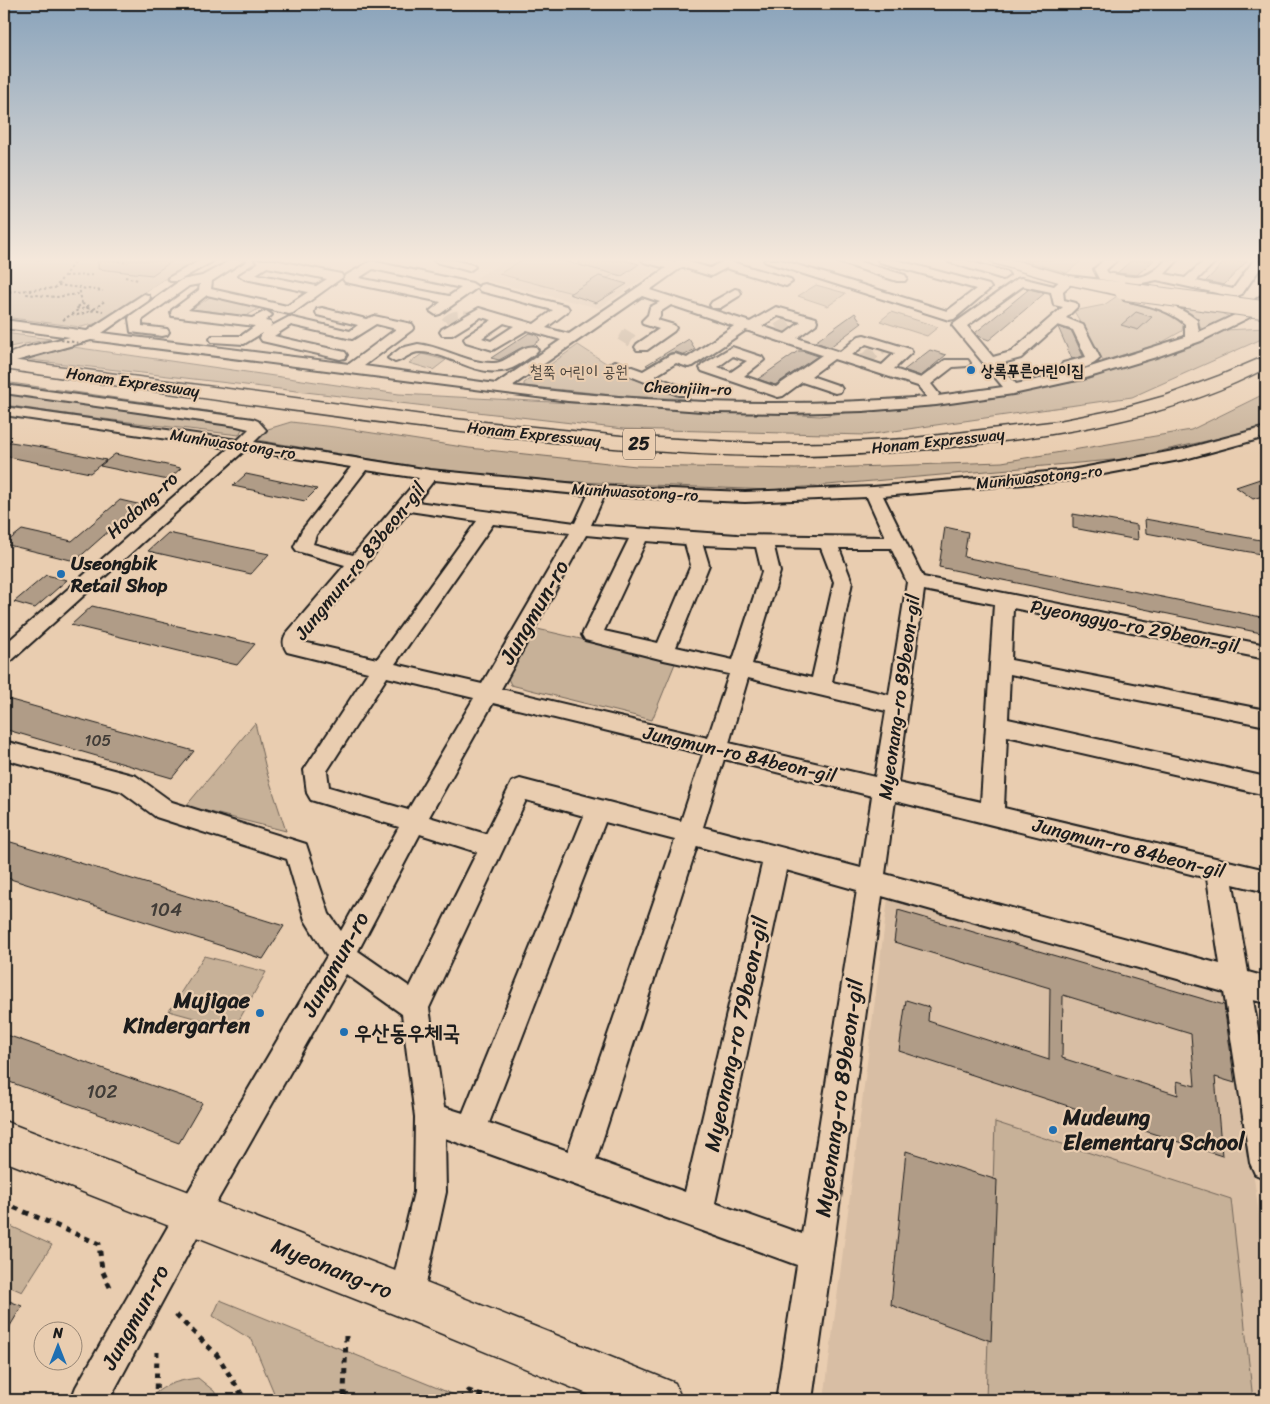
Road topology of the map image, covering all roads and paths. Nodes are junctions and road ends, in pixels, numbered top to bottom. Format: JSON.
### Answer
{"nodes":[{"id":1,"x":12,"y":326,"type":"edge"},
{"id":2,"x":107,"y":326,"type":"edge"},
{"id":3,"x":136,"y":326,"type":"edge"},
{"id":4,"x":264,"y":326,"type":"edge"},
{"id":5,"x":282,"y":326,"type":"edge"},
{"id":6,"x":309,"y":326,"type":"edge"},
{"id":7,"x":367,"y":326,"type":"edge"},
{"id":8,"x":400,"y":326,"type":"edge"},
{"id":9,"x":416,"y":326,"type":"edge"},
{"id":10,"x":457,"y":326,"type":"tunnel mouth"},
{"id":11,"x":492,"y":326,"type":"edge"},
{"id":12,"x":525,"y":326,"type":"edge"},
{"id":13,"x":533,"y":326,"type":"edge"},
{"id":14,"x":590,"y":326,"type":"edge"},
{"id":15,"x":644,"y":326,"type":"tunnel mouth"},
{"id":16,"x":748,"y":326,"type":"joint"},
{"id":17,"x":805,"y":326,"type":"edge"},
{"id":18,"x":959,"y":326,"type":"edge"},
{"id":19,"x":1026,"y":326,"type":"edge"},
{"id":20,"x":1049,"y":326,"type":"edge"},
{"id":21,"x":1072,"y":326,"type":"edge"},
{"id":22,"x":1192,"y":326,"type":"edge"},
{"id":23,"x":1221,"y":326,"type":"edge"},
{"id":24,"x":407,"y":327,"type":"junction"},
{"id":25,"x":530,"y":327,"type":"junction"},
{"id":26,"x":447,"y":332,"type":"dead end"},
{"id":27,"x":554,"y":334,"type":"junction"},
{"id":28,"x":1192,"y":338,"type":"junction"},
{"id":29,"x":570,"y":339,"type":"junction"},
{"id":30,"x":786,"y":339,"type":"junction"},
{"id":31,"x":61,"y":340,"type":"dead end"},
{"id":32,"x":87,"y":340,"type":"junction"},
{"id":33,"x":714,"y":345,"type":"junction"},
{"id":34,"x":1022,"y":349,"type":"junction"},
{"id":35,"x":732,"y":351,"type":"junction"},
{"id":36,"x":1266,"y":353,"type":"edge"},
{"id":37,"x":837,"y":355,"type":"junction"},
{"id":38,"x":394,"y":358,"type":"dead end"},
{"id":39,"x":676,"y":358,"type":"junction"},
{"id":40,"x":1266,"y":361,"type":"edge"},
{"id":41,"x":989,"y":362,"type":"junction"},
{"id":42,"x":963,"y":363,"type":"dead end"},
{"id":43,"x":6,"y":365,"type":"edge"},
{"id":44,"x":357,"y":365,"type":"junction"},
{"id":45,"x":615,"y":365,"type":"dead end"},
{"id":46,"x":884,"y":371,"type":"junction"},
{"id":47,"x":800,"y":376,"type":"junction"},
{"id":48,"x":644,"y":377,"type":"junction"},
{"id":49,"x":733,"y":377,"type":"junction"},
{"id":50,"x":1266,"y":378,"type":"edge"},
{"id":51,"x":923,"y":383,"type":"junction"},
{"id":52,"x":1009,"y":385,"type":"junction"},
{"id":53,"x":4,"y":389,"type":"edge"},
{"id":54,"x":499,"y":389,"type":"junction"},
{"id":55,"x":835,"y":389,"type":"dead end"},
{"id":56,"x":683,"y":392,"type":"dead end"},
{"id":57,"x":937,"y":400,"type":"junction"},
{"id":58,"x":1152,"y":407,"type":"junction"},
{"id":59,"x":4,"y":411,"type":"edge"},
{"id":60,"x":1266,"y":432,"type":"edge"},
{"id":61,"x":242,"y":445,"type":"junction"},
{"id":62,"x":362,"y":464,"type":"junction"},
{"id":63,"x":430,"y":475,"type":"junction"},
{"id":64,"x":598,"y":491,"type":"junction"},
{"id":65,"x":873,"y":492,"type":"junction"},
{"id":66,"x":404,"y":506,"type":"junction"},
{"id":67,"x":488,"y":518,"type":"junction"},
{"id":68,"x":581,"y":529,"type":"junction"},
{"id":69,"x":640,"y":535,"type":"junction"},
{"id":70,"x":692,"y":538,"type":"junction"},
{"id":71,"x":764,"y":541,"type":"junction"},
{"id":72,"x":898,"y":542,"type":"junction"},
{"id":73,"x":828,"y":543,"type":"junction"},
{"id":74,"x":357,"y":562,"type":"junction"},
{"id":75,"x":916,"y":582,"type":"junction"},
{"id":76,"x":1004,"y":600,"type":"junction"},
{"id":77,"x":1266,"y":652,"type":"edge"},
{"id":78,"x":664,"y":653,"type":"junction"},
{"id":79,"x":4,"y":656,"type":"edge"},
{"id":80,"x":1000,"y":665,"type":"junction"},
{"id":81,"x":381,"y":669,"type":"junction"},
{"id":82,"x":739,"y":670,"type":"junction"},
{"id":83,"x":820,"y":688,"type":"junction"},
{"id":84,"x":488,"y":694,"type":"junction"},
{"id":85,"x":898,"y":705,"type":"junction"},
{"id":86,"x":1266,"y":718,"type":"edge"},
{"id":87,"x":997,"y":725,"type":"junction"},
{"id":88,"x":716,"y":748,"type":"junction"},
{"id":89,"x":4,"y":750,"type":"edge"},
{"id":90,"x":1266,"y":786,"type":"edge"},
{"id":91,"x":885,"y":788,"type":"junction"},
{"id":92,"x":598,"y":810,"type":"junction"},
{"id":93,"x":992,"y":815,"type":"junction"},
{"id":94,"x":414,"y":822,"type":"junction"},
{"id":95,"x":689,"y":834,"type":"junction"},
{"id":96,"x":492,"y":846,"type":"junction"},
{"id":97,"x":776,"y":857,"type":"junction"},
{"id":98,"x":1218,"y":869,"type":"junction"},
{"id":99,"x":1266,"y":881,"type":"edge"},
{"id":100,"x":871,"y":882,"type":"junction"},
{"id":101,"x":342,"y":955,"type":"junction"},
{"id":102,"x":1236,"y":982,"type":"junction"},
{"id":103,"x":1266,"y":990,"type":"edge"},
{"id":104,"x":414,"y":1007,"type":"junction"},
{"id":105,"x":430,"y":1117,"type":"junction"},
{"id":106,"x":470,"y":1131,"type":"junction"},
{"id":107,"x":4,"y":1140,"type":"edge"},
{"id":108,"x":1266,"y":1163,"type":"edge"},
{"id":109,"x":577,"y":1169,"type":"junction"},
{"id":110,"x":4,"y":1203,"type":"edge"},
{"id":111,"x":697,"y":1212,"type":"junction"},
{"id":112,"x":192,"y":1213,"type":"junction"},
{"id":113,"x":816,"y":1255,"type":"junction"},
{"id":114,"x":110,"y":1287,"type":"dead end"},
{"id":115,"x":406,"y":1297,"type":"junction"},
{"id":116,"x":176,"y":1315,"type":"dead end"},
{"id":117,"x":346,"y":1336,"type":"dead end"},
{"id":118,"x":157,"y":1352,"type":"dead end"},
{"id":119,"x":89,"y":1400,"type":"edge"},
{"id":120,"x":156,"y":1400,"type":"edge"},
{"id":121,"x":245,"y":1400,"type":"edge"},
{"id":122,"x":346,"y":1400,"type":"edge"},
{"id":123,"x":460,"y":1400,"type":"edge"},
{"id":124,"x":491,"y":1400,"type":"edge"},
{"id":125,"x":658,"y":1400,"type":"edge"},
{"id":126,"x":794,"y":1400,"type":"edge"}],
"edges":[{"from":1,"to":32,"type":"street","name":"Cheonjiin-ro"},
{"from":2,"to":32,"type":"street"},
{"from":3,"to":4,"type":"street"},
{"from":5,"to":44,"type":"street"},
{"from":6,"to":7,"type":"street"},
{"from":8,"to":24,"type":"street"},
{"from":9,"to":24,"type":"street"},
{"from":10,"to":26,"type":"street"},
{"from":11,"to":25,"type":"street"},
{"from":12,"to":25,"type":"street"},
{"from":13,"to":25,"type":"street"},
{"from":14,"to":29,"type":"street"},
{"from":15,"to":39,"type":"street"},
{"from":16,"to":30,"type":"street"},
{"from":16,"to":33,"type":"street"},
{"from":17,"to":30,"type":"street"},
{"from":18,"to":41,"type":"street"},
{"from":19,"to":34,"type":"street"},
{"from":20,"to":34,"type":"street"},
{"from":21,"to":52,"type":"street"},
{"from":22,"to":28,"type":"street"},
{"from":23,"to":28,"type":"street","name":"Cheonjiin-ro"},
{"from":24,"to":44,"type":"street"},
{"from":25,"to":27,"type":"street"},
{"from":27,"to":29,"type":"street"},
{"from":27,"to":38,"type":"street"},
{"from":28,"to":52,"type":"street","name":"Cheonjiin-ro"},
{"from":29,"to":54,"type":"street"},
{"from":30,"to":37,"type":"street"},
{"from":31,"to":32,"type":"path","bridge":true},
{"from":32,"to":43,"type":"street"},
{"from":32,"to":44,"type":"street","name":"Cheonjiin-ro"},
{"from":33,"to":35,"type":"street"},
{"from":33,"to":39,"type":"street"},
{"from":34,"to":41,"type":"street"},
{"from":35,"to":49,"type":"street"},
{"from":35,"to":49,"type":"street"},
{"from":36,"to":58,"type":"main road"},
{"from":37,"to":46,"type":"street"},
{"from":37,"to":46,"type":"street"},
{"from":37,"to":47,"type":"street"},
{"from":39,"to":48,"type":"street"},
{"from":40,"to":58,"type":"main road","name":"Honam Expressway","number":"25"},
{"from":41,"to":52,"type":"street"},
{"from":42,"to":51,"type":"street"},
{"from":43,"to":50,"type":"main road","name":"Honam Expressway","number":"25"},
{"from":43,"to":58,"type":"main road","name":"Honam Expressway","number":"25"},
{"from":44,"to":54,"type":"street","name":"Cheonjiin-ro"},
{"from":45,"to":48,"type":"street"},
{"from":46,"to":51,"type":"street"},
{"from":47,"to":49,"type":"street"},
{"from":47,"to":55,"type":"street"},
{"from":48,"to":56,"type":"street"},
{"from":51,"to":57,"type":"street"},
{"from":52,"to":57,"type":"street","name":"Cheonjiin-ro"},
{"from":53,"to":61,"type":"street","name":"Hodong-ro"},
{"from":54,"to":57,"type":"street","name":"Cheonjiin-ro"},
{"from":59,"to":61,"type":"street","name":"Munhwasotong-ro"},
{"from":60,"to":65,"type":"street","name":"Munhwasotong-ro"},
{"from":61,"to":62,"type":"street","name":"Munhwasotong-ro"},
{"from":61,"to":79,"type":"street","name":"Hodong-ro"},
{"from":62,"to":63,"type":"street","name":"Munhwasotong-ro"},
{"from":62,"to":74,"type":"street"},
{"from":63,"to":64,"type":"street","name":"Munhwasotong-ro"},
{"from":63,"to":66,"type":"street","name":"Jungmun-ro 83beon-gil"},
{"from":64,"to":65,"type":"street","name":"Munhwasotong-ro"},
{"from":64,"to":68,"type":"street","name":"Jungmun-ro"},
{"from":65,"to":72,"type":"street","name":"Myeonang-ro 89beon-gil"},
{"from":66,"to":67,"type":"street"},
{"from":66,"to":74,"type":"street","name":"Jungmun-ro 83beon-gil"},
{"from":67,"to":68,"type":"street"},
{"from":67,"to":81,"type":"street"},
{"from":68,"to":69,"type":"street"},
{"from":68,"to":84,"type":"street","name":"Jungmun-ro"},
{"from":69,"to":70,"type":"street"},
{"from":69,"to":78,"type":"street"},
{"from":70,"to":71,"type":"street"},
{"from":70,"to":78,"type":"street"},
{"from":71,"to":73,"type":"street"},
{"from":71,"to":82,"type":"street"},
{"from":72,"to":73,"type":"street"},
{"from":72,"to":75,"type":"street","name":"Myeonang-ro 89beon-gil"},
{"from":73,"to":83,"type":"street"},
{"from":74,"to":81,"type":"street","name":"Jungmun-ro 83beon-gil"},
{"from":75,"to":76,"type":"street","name":"Pyeonggyo-ro 29beon-gil"},
{"from":75,"to":85,"type":"street","name":"Myeonang-ro 89beon-gil"},
{"from":76,"to":77,"type":"street","name":"Pyeonggyo-ro 29beon-gil"},
{"from":76,"to":80,"type":"street","name":"Pyeonggyo-ro 29beon-gil"},
{"from":78,"to":82,"type":"street"},
{"from":80,"to":86,"type":"street"},
{"from":80,"to":87,"type":"street","name":"Pyeonggyo-ro 29beon-gil"},
{"from":81,"to":84,"type":"street","name":"Jungmun-ro 83beon-gil"},
{"from":81,"to":94,"type":"street"},
{"from":82,"to":83,"type":"street"},
{"from":82,"to":88,"type":"street"},
{"from":83,"to":85,"type":"street"},
{"from":84,"to":88,"type":"street","name":"Jungmun-ro 84beon-gil"},
{"from":84,"to":94,"type":"street","name":"Jungmun-ro"},
{"from":85,"to":91,"type":"street","name":"Myeonang-ro 89beon-gil"},
{"from":87,"to":90,"type":"street"},
{"from":87,"to":93,"type":"street"},
{"from":88,"to":91,"type":"street","name":"Jungmun-ro 84beon-gil"},
{"from":88,"to":95,"type":"street"},
{"from":89,"to":101,"type":"street"},
{"from":91,"to":93,"type":"street","name":"Jungmun-ro 84beon-gil"},
{"from":91,"to":100,"type":"street","name":"Myeonang-ro 89beon-gil"},
{"from":92,"to":95,"type":"street"},
{"from":92,"to":96,"type":"street"},
{"from":92,"to":106,"type":"street"},
{"from":93,"to":98,"type":"street","name":"Jungmun-ro 84beon-gil"},
{"from":94,"to":96,"type":"street"},
{"from":94,"to":101,"type":"street","name":"Jungmun-ro"},
{"from":95,"to":97,"type":"street"},
{"from":95,"to":109,"type":"street"},
{"from":96,"to":104,"type":"street"},
{"from":97,"to":100,"type":"street"},
{"from":97,"to":111,"type":"street","name":"Myeonang-ro 79beon-gil"},
{"from":98,"to":99,"type":"street","name":"Jungmun-ro 84beon-gil"},
{"from":98,"to":102,"type":"street"},
{"from":100,"to":102,"type":"street"},
{"from":100,"to":113,"type":"street","name":"Myeonang-ro 89beon-gil"},
{"from":101,"to":104,"type":"street"},
{"from":101,"to":112,"type":"street","name":"Jungmun-ro"},
{"from":102,"to":103,"type":"street"},
{"from":102,"to":108,"type":"street"},
{"from":104,"to":105,"type":"street"},
{"from":105,"to":106,"type":"street"},
{"from":105,"to":115,"type":"street"},
{"from":106,"to":109,"type":"street"},
{"from":107,"to":112,"type":"main road","name":"Myeonang-ro"},
{"from":109,"to":111,"type":"street"},
{"from":110,"to":114,"type":"path"},
{"from":111,"to":113,"type":"street"},
{"from":112,"to":115,"type":"main road","name":"Myeonang-ro"},
{"from":112,"to":119,"type":"street","name":"Jungmun-ro"},
{"from":113,"to":126,"type":"street","name":"Myeonang-ro 89beon-gil"},
{"from":115,"to":125,"type":"main road","name":"Myeonang-ro"},
{"from":116,"to":121,"type":"path"},
{"from":117,"to":122,"type":"path"},
{"from":118,"to":120,"type":"path"},
{"from":123,"to":124,"type":"path"}]}
